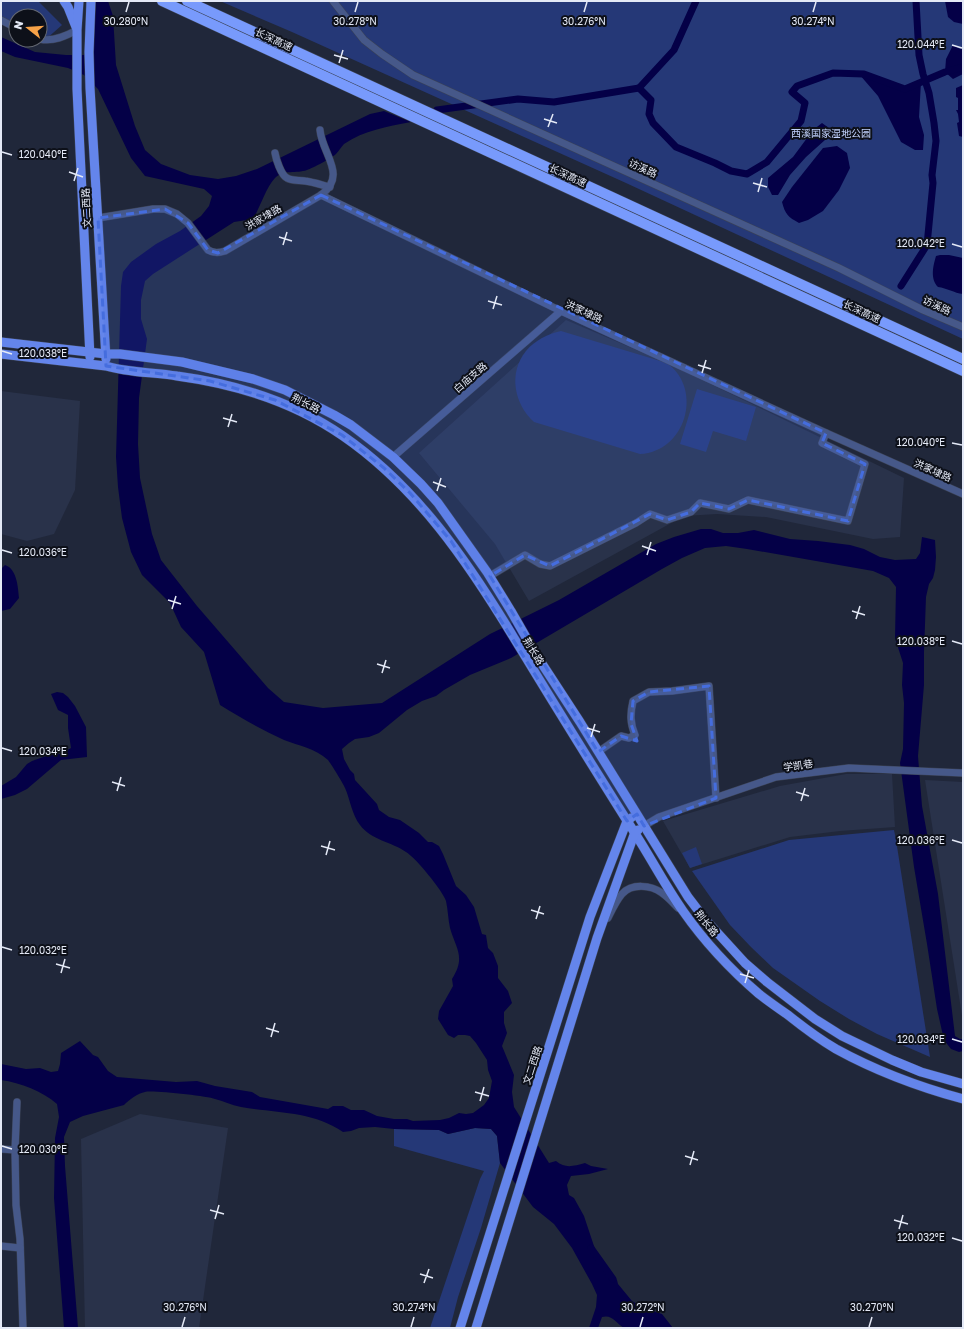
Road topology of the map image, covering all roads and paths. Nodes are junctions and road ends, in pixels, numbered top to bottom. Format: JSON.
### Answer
{"nodes":[{"id":1,"x":64,"y":1,"type":"edge"},
{"id":2,"x":79,"y":1,"type":"edge"},
{"id":3,"x":91,"y":1,"type":"edge"},
{"id":4,"x":162,"y":1,"type":"edge"},
{"id":5,"x":187,"y":1,"type":"edge"},
{"id":6,"x":333,"y":1,"type":"edge"},
{"id":7,"x":77,"y":30,"type":"junction"},
{"id":8,"x":48,"y":40,"type":"edge"},
{"id":9,"x":320,"y":133,"type":"dead end"},
{"id":10,"x":275,"y":156,"type":"dead end"},
{"id":11,"x":330,"y":187,"type":"junction"},
{"id":12,"x":321,"y":195,"type":"junction"},
{"id":13,"x":98,"y":218,"type":"junction"},
{"id":14,"x":561,"y":311,"type":"junction"},
{"id":15,"x":963,"y":328,"type":"edge"},
{"id":16,"x":1,"y":342,"type":"edge"},
{"id":17,"x":89,"y":352,"type":"junction"},
{"id":18,"x":1,"y":354,"type":"edge"},
{"id":19,"x":106,"y":354,"type":"junction"},
{"id":20,"x":963,"y":359,"type":"edge"},
{"id":21,"x":90,"y":364,"type":"junction"},
{"id":22,"x":106,"y":366,"type":"junction"},
{"id":23,"x":963,"y":371,"type":"edge"},
{"id":24,"x":826,"y":433,"type":"junction"},
{"id":25,"x":393,"y":457,"type":"junction"},
{"id":26,"x":963,"y":494,"type":"edge"},
{"id":27,"x":490,"y":576,"type":"junction"},
{"id":28,"x":598,"y":752,"type":"junction"},
{"id":29,"x":962,"y":770,"type":"edge"},
{"id":30,"x":716,"y":798,"type":"junction"},
{"id":31,"x":637,"y":814,"type":"junction"},
{"id":32,"x":627,"y":821,"type":"junction"},
{"id":33,"x":644,"y":826,"type":"junction"},
{"id":34,"x":635,"y":832,"type":"junction"},
{"id":35,"x":686,"y":916,"type":"junction"},
{"id":36,"x":597,"y":938,"type":"junction"},
{"id":37,"x":963,"y":1084,"type":"edge"},
{"id":38,"x":963,"y":1099,"type":"edge"},
{"id":39,"x":17,"y":1102,"type":"dead end"},
{"id":40,"x":1,"y":1149,"type":"edge"},
{"id":41,"x":14,"y":1150,"type":"junction"},
{"id":42,"x":1,"y":1246,"type":"edge"},
{"id":43,"x":20,"y":1248,"type":"junction"},
{"id":44,"x":23,"y":1328,"type":"edge"},
{"id":45,"x":460,"y":1328,"type":"edge"},
{"id":46,"x":476,"y":1328,"type":"edge"}],
"edges":[{"from":1,"to":7,"type":"main road"},
{"from":2,"to":7,"type":"main road"},
{"from":3,"to":13,"type":"main road","name":"文二西路"},
{"from":4,"to":23,"type":"highway","name":"长深高速"},
{"from":5,"to":20,"type":"highway","name":"长深高速"},
{"from":6,"to":15,"type":"street","name":"访溪路"},
{"from":7,"to":8,"type":"street"},
{"from":7,"to":17,"type":"main road","name":"文二西路"},
{"from":9,"to":11,"type":"street"},
{"from":10,"to":11,"type":"street"},
{"from":11,"to":12,"type":"street"},
{"from":12,"to":13,"type":"street","name":"洪家埭路"},
{"from":12,"to":14,"type":"street","name":"洪家埭路"},
{"from":13,"to":19,"type":"main road","name":"文二西路"},
{"from":14,"to":24,"type":"street","name":"洪家埭路"},
{"from":14,"to":25,"type":"street","name":"白庙支路"},
{"from":16,"to":17,"type":"main road","name":"荆长路"},
{"from":17,"to":19,"type":"main road","name":"荆长路"},
{"from":17,"to":21,"type":"main road","name":"文二西路"},
{"from":18,"to":21,"type":"main road","name":"荆长路"},
{"from":19,"to":22,"type":"main road","name":"文二西路"},
{"from":19,"to":25,"type":"main road","name":"荆长路"},
{"from":21,"to":22,"type":"main road","name":"荆长路"},
{"from":22,"to":32,"type":"main road","name":"荆长路"},
{"from":24,"to":26,"type":"street","name":"洪家埭路"},
{"from":24,"to":27,"type":"street"},
{"from":25,"to":27,"type":"main road","name":"荆长路"},
{"from":27,"to":28,"type":"main road","name":"荆长路"},
{"from":28,"to":30,"type":"street"},
{"from":28,"to":31,"type":"main road","name":"荆长路"},
{"from":29,"to":30,"type":"street","name":"学凯巷"},
{"from":30,"to":33,"type":"street","name":"学凯巷"},
{"from":31,"to":32,"type":"main road"},
{"from":31,"to":33,"type":"main road","name":"荆长路"},
{"from":32,"to":34,"type":"main road","name":"荆长路"},
{"from":32,"to":45,"type":"main road","name":"文二西路"},
{"from":33,"to":34,"type":"main road"},
{"from":33,"to":37,"type":"main road","name":"荆长路"},
{"from":34,"to":35,"type":"main road","name":"荆长路"},
{"from":34,"to":36,"type":"main road"},
{"from":35,"to":36,"type":"street"},
{"from":35,"to":38,"type":"main road","name":"荆长路"},
{"from":36,"to":46,"type":"main road"},
{"from":39,"to":41,"type":"street"},
{"from":40,"to":41,"type":"street"},
{"from":41,"to":43,"type":"street"},
{"from":42,"to":43,"type":"street"},
{"from":43,"to":44,"type":"street"}]}
